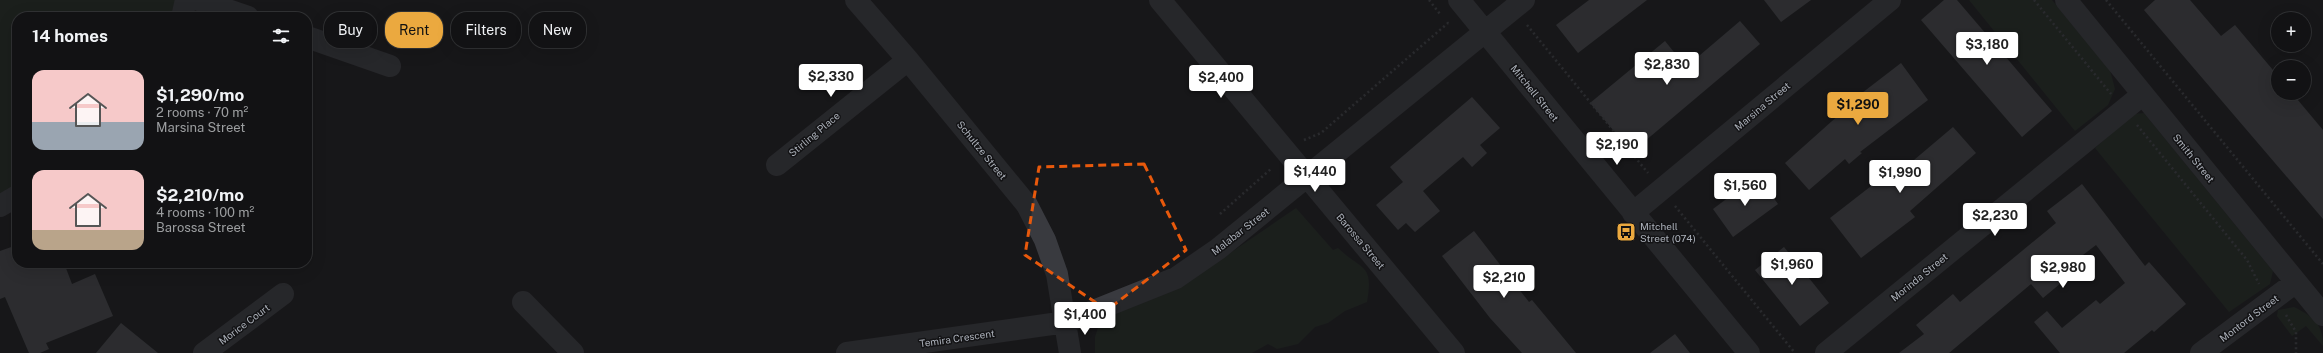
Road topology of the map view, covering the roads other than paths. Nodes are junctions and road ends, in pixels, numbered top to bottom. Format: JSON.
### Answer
{"nodes":[{"id":1,"x":186,"y":0,"type":"edge"},
{"id":2,"x":199,"y":0,"type":"edge"},
{"id":3,"x":856,"y":0,"type":"edge"},
{"id":4,"x":1160,"y":0,"type":"edge"},
{"id":5,"x":1459,"y":0,"type":"edge"},
{"id":6,"x":1524,"y":0,"type":"edge"},
{"id":7,"x":1890,"y":0,"type":"edge"},
{"id":8,"x":2066,"y":0,"type":"edge"},
{"id":9,"x":183,"y":12,"type":"edge"},
{"id":10,"x":234,"y":12,"type":"edge"},
{"id":11,"x":1485,"y":32,"type":"junction"},
{"id":12,"x":312,"y":39,"type":"edge"},
{"id":13,"x":908,"y":60,"type":"junction"},
{"id":14,"x":390,"y":66,"type":"dead end"},
{"id":15,"x":2142,"y":95,"type":"junction"},
{"id":16,"x":777,"y":165,"type":"dead end"},
{"id":17,"x":1308,"y":177,"type":"junction"},
{"id":18,"x":12,"y":199,"type":"edge"},
{"id":19,"x":0,"y":206,"type":"edge"},
{"id":20,"x":1633,"y":213,"type":"junction"},
{"id":21,"x":2296,"y":282,"type":"junction"},
{"id":22,"x":283,"y":294,"type":"dead end"},
{"id":23,"x":523,"y":302,"type":"dead end"},
{"id":24,"x":2323,"y":315,"type":"edge"},
{"id":25,"x":1066,"y":322,"type":"junction"},
{"id":26,"x":204,"y":353,"type":"edge"},
{"id":27,"x":573,"y":353,"type":"edge"},
{"id":28,"x":847,"y":353,"type":"edge"},
{"id":29,"x":1070,"y":353,"type":"edge"},
{"id":30,"x":1454,"y":353,"type":"edge"},
{"id":31,"x":1748,"y":353,"type":"edge"},
{"id":32,"x":1826,"y":353,"type":"edge"},
{"id":33,"x":2201,"y":353,"type":"edge"}],
"edges":[{"from":1,"to":9,"type":"street"},
{"from":2,"to":10,"type":"street"},
{"from":3,"to":13,"type":"street","name":"Schultze Street"},
{"from":4,"to":17,"type":"street","name":"Barossa Street"},
{"from":5,"to":11,"type":"street","name":"Mitchell Street"},
{"from":6,"to":11,"type":"street","name":"Malabar Street"},
{"from":7,"to":20,"type":"street","name":"Marsina Street"},
{"from":8,"to":15,"type":"street","name":"Smith Street"},
{"from":11,"to":17,"type":"street","name":"Malabar Street"},
{"from":11,"to":20,"type":"street","name":"Mitchell Street"},
{"from":12,"to":14,"type":"street"},
{"from":13,"to":16,"type":"street","name":"Stirling Place"},
{"from":13,"to":25,"type":"street","name":"Schultze Street"},
{"from":15,"to":21,"type":"street","name":"Smith Street"},
{"from":15,"to":32,"type":"street","name":"Morinda Street"},
{"from":17,"to":25,"type":"street","name":"Malabar Street"},
{"from":17,"to":30,"type":"street","name":"Barossa Street"},
{"from":18,"to":19,"type":"street"},
{"from":20,"to":31,"type":"street","name":"Mitchell Street"},
{"from":21,"to":24,"type":"street","name":"Smith Street"},
{"from":21,"to":33,"type":"street","name":"Montord Street"},
{"from":22,"to":26,"type":"street","name":"Morice Court"},
{"from":23,"to":27,"type":"street"},
{"from":25,"to":28,"type":"street","name":"Temira Crescent"},
{"from":25,"to":29,"type":"street","name":"Schultze Street"}]}
